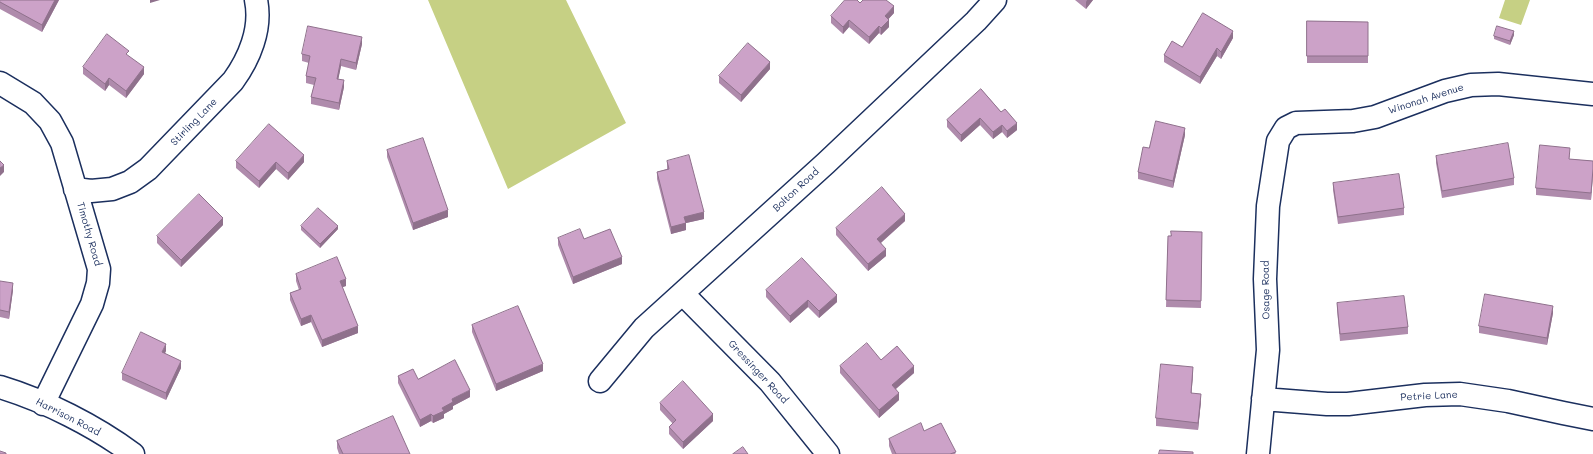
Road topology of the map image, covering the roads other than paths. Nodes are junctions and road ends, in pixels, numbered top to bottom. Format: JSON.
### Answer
{"nodes":[{"id":1,"x":256,"y":0,"type":"edge"},
{"id":2,"x":995,"y":0,"type":"edge"},
{"id":3,"x":0,"y":83,"type":"edge"},
{"id":4,"x":1593,"y":94,"type":"edge"},
{"id":5,"x":1286,"y":128,"type":"joint"},
{"id":6,"x":75,"y":189,"type":"junction"},
{"id":7,"x":683,"y":294,"type":"junction"},
{"id":8,"x":600,"y":381,"type":"dead end"},
{"id":9,"x":0,"y":387,"type":"edge"},
{"id":10,"x":1263,"y":399,"type":"junction"},
{"id":11,"x":43,"y":404,"type":"junction"},
{"id":12,"x":1593,"y":418,"type":"edge"},
{"id":13,"x":133,"y":454,"type":"edge"},
{"id":14,"x":828,"y":454,"type":"edge"},
{"id":15,"x":1258,"y":454,"type":"edge"}],
"edges":[{"from":1,"to":6,"type":"street","name":"Stirling Lane"},
{"from":2,"to":7,"type":"street","name":"Bolton Road"},
{"from":3,"to":6,"type":"street","name":"Timothy Road"},
{"from":4,"to":5,"type":"street","name":"Winonah Avenue"},
{"from":5,"to":10,"type":"street","name":"Osage Road"},
{"from":6,"to":11,"type":"street","name":"Timothy Road"},
{"from":7,"to":8,"type":"street","name":"Bolton Road"},
{"from":7,"to":14,"type":"street","name":"Gressinger Road"},
{"from":9,"to":11,"type":"street","name":"Harrison Road"},
{"from":10,"to":12,"type":"street","name":"Petrie Lane"},
{"from":10,"to":15,"type":"street","name":"Osage Road"},
{"from":11,"to":13,"type":"street","name":"Harrison Road"}]}
